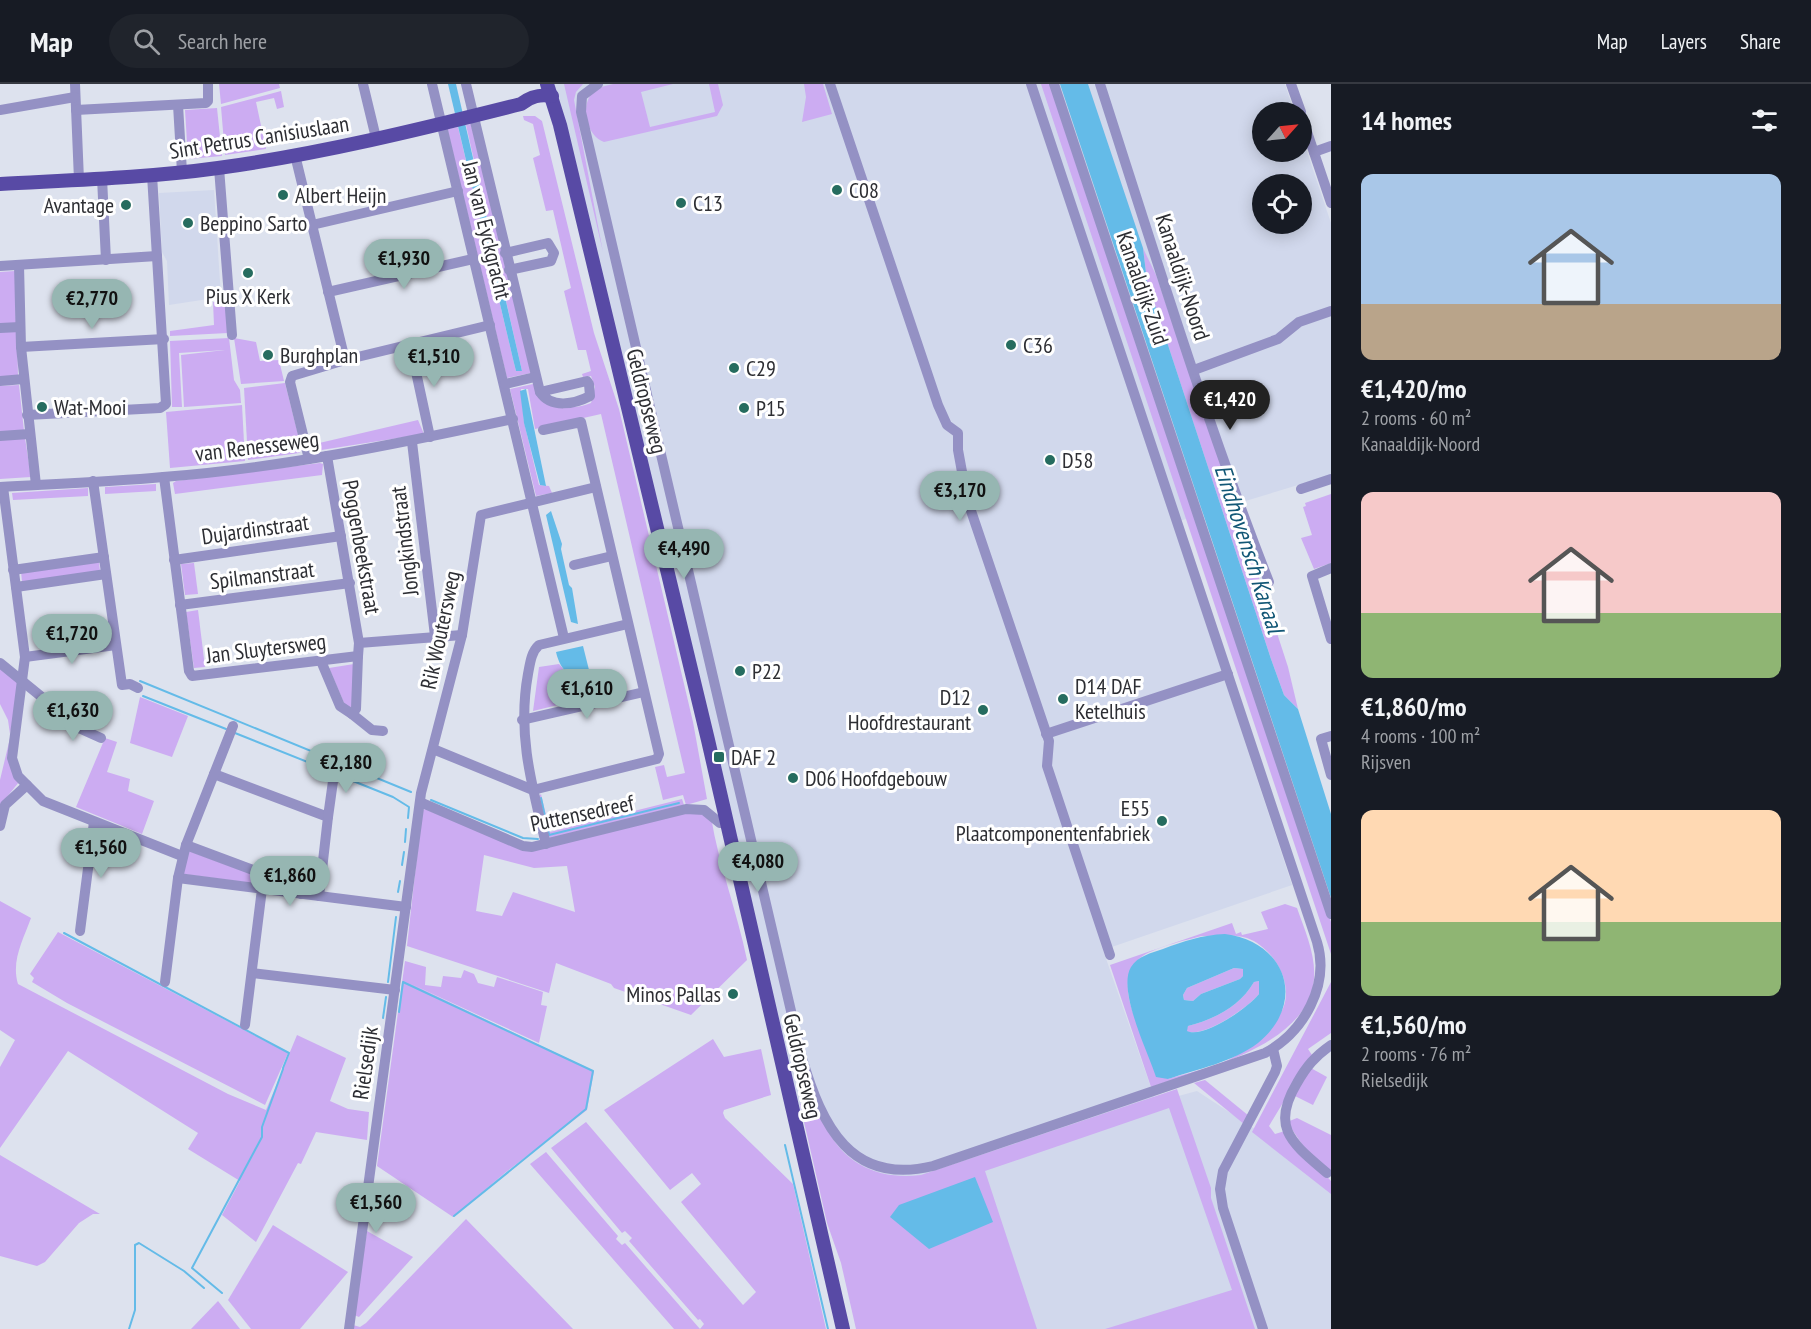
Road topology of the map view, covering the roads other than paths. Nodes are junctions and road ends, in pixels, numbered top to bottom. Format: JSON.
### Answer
{"nodes":[{"id":1,"x":75,"y":84,"type":"edge"},
{"id":2,"x":208,"y":84,"type":"edge"},
{"id":3,"x":363,"y":84,"type":"edge"},
{"id":4,"x":432,"y":84,"type":"edge"},
{"id":5,"x":466,"y":84,"type":"edge"},
{"id":6,"x":598,"y":84,"type":"edge"},
{"id":7,"x":830,"y":84,"type":"edge"},
{"id":8,"x":1031,"y":84,"type":"edge"},
{"id":9,"x":1054,"y":84,"type":"edge"},
{"id":10,"x":1100,"y":84,"type":"edge"},
{"id":11,"x":1291,"y":84,"type":"edge"},
{"id":12,"x":550,"y":88,"type":"edge"},
{"id":13,"x":75,"y":97,"type":"junction"},
{"id":14,"x":1297,"y":102,"type":"edge"},
{"id":15,"x":178,"y":105,"type":"junction"},
{"id":16,"x":0,"y":110,"type":"edge"},
{"id":17,"x":76,"y":110,"type":"junction"},
{"id":18,"x":470,"y":116,"type":"junction"},
{"id":19,"x":446,"y":122,"type":"junction"},
{"id":20,"x":376,"y":138,"type":"junction"},
{"id":21,"x":1312,"y":146,"type":"edge"},
{"id":22,"x":1331,"y":146,"type":"edge"},
{"id":23,"x":1314,"y":152,"type":"junction"},
{"id":24,"x":295,"y":155,"type":"junction"},
{"id":25,"x":219,"y":168,"type":"junction"},
{"id":26,"x":182,"y":172,"type":"junction"},
{"id":27,"x":152,"y":175,"type":"junction"},
{"id":28,"x":102,"y":178,"type":"junction"},
{"id":29,"x":79,"y":180,"type":"junction"},
{"id":30,"x":0,"y":184,"type":"edge"},
{"id":31,"x":458,"y":191,"type":"junction"},
{"id":32,"x":1331,"y":203,"type":"edge"},
{"id":33,"x":312,"y":225,"type":"junction"},
{"id":34,"x":505,"y":253,"type":"junction"},
{"id":35,"x":157,"y":256,"type":"junction"},
{"id":36,"x":473,"y":259,"type":"junction"},
{"id":37,"x":106,"y":260,"type":"junction"},
{"id":38,"x":19,"y":265,"type":"junction"},
{"id":39,"x":0,"y":266,"type":"edge"},
{"id":40,"x":509,"y":270,"type":"junction"},
{"id":41,"x":328,"y":292,"type":"junction"},
{"id":42,"x":1331,"y":311,"type":"edge"},
{"id":43,"x":490,"y":326,"type":"junction"},
{"id":44,"x":20,"y":327,"type":"junction"},
{"id":45,"x":0,"y":328,"type":"edge"},
{"id":46,"x":232,"y":335,"type":"dead end"},
{"id":47,"x":164,"y":339,"type":"junction"},
{"id":48,"x":410,"y":344,"type":"junction"},
{"id":49,"x":21,"y":347,"type":"junction"},
{"id":50,"x":345,"y":360,"type":"junction"},
{"id":51,"x":1194,"y":370,"type":"junction"},
{"id":52,"x":535,"y":377,"type":"junction"},
{"id":53,"x":24,"y":379,"type":"junction"},
{"id":54,"x":0,"y":381,"type":"edge"},
{"id":55,"x":505,"y":384,"type":"junction"},
{"id":56,"x":540,"y":392,"type":"dead end"},
{"id":57,"x":27,"y":415,"type":"junction"},
{"id":58,"x":513,"y":419,"type":"junction"},
{"id":59,"x":543,"y":430,"type":"dead end"},
{"id":60,"x":29,"y":435,"type":"junction"},
{"id":61,"x":0,"y":436,"type":"edge"},
{"id":62,"x":430,"y":437,"type":"junction"},
{"id":63,"x":412,"y":442,"type":"junction"},
{"id":64,"x":327,"y":456,"type":"junction"},
{"id":65,"x":309,"y":459,"type":"junction"},
{"id":66,"x":164,"y":477,"type":"junction"},
{"id":67,"x":1331,"y":479,"type":"edge"},
{"id":68,"x":93,"y":481,"type":"junction"},
{"id":69,"x":36,"y":485,"type":"junction"},
{"id":70,"x":1,"y":487,"type":"edge"},
{"id":71,"x":596,"y":488,"type":"junction"},
{"id":72,"x":1301,"y":489,"type":"dead end"},
{"id":73,"x":531,"y":503,"type":"junction"},
{"id":74,"x":341,"y":536,"type":"junction"},
{"id":75,"x":612,"y":556,"type":"junction"},
{"id":76,"x":104,"y":557,"type":"junction"},
{"id":77,"x":174,"y":560,"type":"junction"},
{"id":78,"x":574,"y":565,"type":"dead end"},
{"id":79,"x":1331,"y":568,"type":"edge"},
{"id":80,"x":13,"y":570,"type":"junction"},
{"id":81,"x":106,"y":574,"type":"junction"},
{"id":82,"x":1269,"y":582,"type":"dead end"},
{"id":83,"x":350,"y":583,"type":"junction"},
{"id":84,"x":16,"y":587,"type":"junction"},
{"id":85,"x":180,"y":605,"type":"junction"},
{"id":86,"x":628,"y":624,"type":"junction"},
{"id":87,"x":462,"y":635,"type":"junction"},
{"id":88,"x":435,"y":636,"type":"junction"},
{"id":89,"x":564,"y":638,"type":"junction"},
{"id":90,"x":1331,"y":639,"type":"edge"},
{"id":91,"x":359,"y":644,"type":"junction"},
{"id":92,"x":116,"y":645,"type":"junction"},
{"id":93,"x":357,"y":656,"type":"junction"},
{"id":94,"x":25,"y":657,"type":"junction"},
{"id":95,"x":321,"y":662,"type":"junction"},
{"id":96,"x":0,"y":663,"type":"edge"},
{"id":97,"x":1228,"y":674,"type":"junction"},
{"id":98,"x":24,"y":681,"type":"junction"},
{"id":99,"x":138,"y":688,"type":"dead end"},
{"id":100,"x":644,"y":692,"type":"junction"},
{"id":101,"x":352,"y":714,"type":"junction"},
{"id":102,"x":700,"y":716,"type":"junction"},
{"id":103,"x":522,"y":720,"type":"junction"},
{"id":104,"x":233,"y":726,"type":"dead end"},
{"id":105,"x":384,"y":731,"type":"dead end"},
{"id":106,"x":1046,"y":734,"type":"junction"},
{"id":107,"x":1326,"y":737,"type":"edge"},
{"id":108,"x":101,"y":738,"type":"dead end"},
{"id":109,"x":433,"y":749,"type":"junction"},
{"id":110,"x":335,"y":767,"type":"dead end"},
{"id":111,"x":214,"y":774,"type":"junction"},
{"id":112,"x":1331,"y":775,"type":"edge"},
{"id":113,"x":27,"y":785,"type":"junction"},
{"id":114,"x":533,"y":790,"type":"junction"},
{"id":115,"x":420,"y":802,"type":"junction"},
{"id":116,"x":328,"y":817,"type":"junction"},
{"id":117,"x":94,"y":822,"type":"junction"},
{"id":118,"x":720,"y":822,"type":"junction"},
{"id":119,"x":0,"y":826,"type":"edge"},
{"id":120,"x":546,"y":844,"type":"junction"},
{"id":121,"x":186,"y":845,"type":"junction"},
{"id":122,"x":182,"y":856,"type":"junction"},
{"id":123,"x":738,"y":877,"type":"junction"},
{"id":124,"x":178,"y":878,"type":"junction"},
{"id":125,"x":262,"y":889,"type":"junction"},
{"id":126,"x":301,"y":894,"type":"junction"},
{"id":127,"x":319,"y":896,"type":"junction"},
{"id":128,"x":406,"y":908,"type":"junction"},
{"id":129,"x":1331,"y":914,"type":"edge"},
{"id":130,"x":80,"y":931,"type":"dead end"},
{"id":131,"x":1110,"y":955,"type":"dead end"},
{"id":132,"x":252,"y":973,"type":"junction"},
{"id":133,"x":165,"y":982,"type":"dead end"},
{"id":134,"x":395,"y":990,"type":"junction"},
{"id":135,"x":245,"y":1025,"type":"dead end"},
{"id":136,"x":1331,"y":1045,"type":"edge"},
{"id":137,"x":1273,"y":1049,"type":"junction"},
{"id":138,"x":1327,"y":1173,"type":"dead end"},
{"id":139,"x":349,"y":1327,"type":"edge"},
{"id":140,"x":336,"y":1329,"type":"edge"},
{"id":141,"x":843,"y":1329,"type":"edge"},
{"id":142,"x":1263,"y":1329,"type":"edge"}],
"edges":[{"from":1,"to":13,"type":"street"},
{"from":2,"to":15,"type":"street"},
{"from":3,"to":20,"type":"street"},
{"from":4,"to":19,"type":"street","name":"Jan van Eyckgracht"},
{"from":5,"to":18,"type":"street","name":"Jan van Eyckgracht"},
{"from":6,"to":137,"type":"street"},
{"from":7,"to":106,"type":"street"},
{"from":8,"to":97,"type":"street"},
{"from":9,"to":129,"type":"street","name":"Kanaaldijk-Zuid"},
{"from":10,"to":51,"type":"street","name":"Kanaaldijk-Noord"},
{"from":11,"to":14,"type":"street"},
{"from":12,"to":18,"type":"main road","name":"Sint Petrus Canisiuslaan"},
{"from":12,"to":102,"type":"main road","name":"Geldropseweg"},
{"from":13,"to":16,"type":"street"},
{"from":13,"to":17,"type":"street"},
{"from":15,"to":17,"type":"street"},
{"from":15,"to":26,"type":"street"},
{"from":17,"to":29,"type":"street"},
{"from":18,"to":19,"type":"main road","name":"Sint Petrus Canisiuslaan"},
{"from":18,"to":34,"type":"street","name":"Jan van Eyckgracht"},
{"from":19,"to":20,"type":"main road","name":"Sint Petrus Canisiuslaan"},
{"from":19,"to":31,"type":"street","name":"Jan van Eyckgracht"},
{"from":20,"to":24,"type":"main road","name":"Sint Petrus Canisiuslaan"},
{"from":21,"to":23,"type":"street"},
{"from":22,"to":23,"type":"street"},
{"from":23,"to":32,"type":"street"},
{"from":24,"to":25,"type":"main road","name":"Sint Petrus Canisiuslaan"},
{"from":24,"to":33,"type":"street"},
{"from":25,"to":26,"type":"main road","name":"Sint Petrus Canisiuslaan"},
{"from":25,"to":46,"type":"street"},
{"from":26,"to":27,"type":"main road","name":"Sint Petrus Canisiuslaan"},
{"from":27,"to":28,"type":"main road","name":"Sint Petrus Canisiuslaan"},
{"from":27,"to":35,"type":"street"},
{"from":28,"to":29,"type":"main road","name":"Sint Petrus Canisiuslaan"},
{"from":28,"to":37,"type":"street"},
{"from":29,"to":30,"type":"main road","name":"Sint Petrus Canisiuslaan"},
{"from":31,"to":33,"type":"street"},
{"from":31,"to":36,"type":"street","name":"Jan van Eyckgracht"},
{"from":33,"to":41,"type":"street"},
{"from":34,"to":40,"type":"street","name":"Jan van Eyckgracht"},
{"from":34,"to":40,"type":"street","name":"Jan van Eyckgracht"},
{"from":35,"to":37,"type":"street"},
{"from":35,"to":47,"type":"street"},
{"from":36,"to":41,"type":"street"},
{"from":36,"to":43,"type":"street","name":"Jan van Eyckgracht"},
{"from":37,"to":38,"type":"street"},
{"from":38,"to":39,"type":"street"},
{"from":38,"to":44,"type":"street"},
{"from":40,"to":52,"type":"street","name":"Jan van Eyckgracht"},
{"from":41,"to":50,"type":"street"},
{"from":42,"to":51,"type":"street"},
{"from":43,"to":48,"type":"street"},
{"from":43,"to":55,"type":"street","name":"Jan van Eyckgracht"},
{"from":44,"to":45,"type":"street"},
{"from":44,"to":49,"type":"street"},
{"from":47,"to":49,"type":"street"},
{"from":47,"to":57,"type":"street"},
{"from":48,"to":50,"type":"street"},
{"from":48,"to":62,"type":"street"},
{"from":49,"to":53,"type":"street"},
{"from":50,"to":65,"type":"street"},
{"from":51,"to":82,"type":"street","name":"Kanaaldijk-Noord"},
{"from":52,"to":55,"type":"street"},
{"from":52,"to":56,"type":"street","name":"Jan van Eyckgracht"},
{"from":53,"to":54,"type":"street"},
{"from":53,"to":57,"type":"street"},
{"from":55,"to":58,"type":"street","name":"Jan van Eyckgracht"},
{"from":57,"to":60,"type":"street"},
{"from":58,"to":62,"type":"street","name":"van Renesseweg"},
{"from":58,"to":73,"type":"street","name":"Jan van Eyckgracht"},
{"from":59,"to":71,"type":"street"},
{"from":60,"to":61,"type":"street"},
{"from":60,"to":69,"type":"street"},
{"from":62,"to":63,"type":"street","name":"van Renesseweg"},
{"from":63,"to":64,"type":"street","name":"van Renesseweg"},
{"from":63,"to":88,"type":"street","name":"Jongkindstraat"},
{"from":64,"to":65,"type":"street","name":"van Renesseweg"},
{"from":64,"to":74,"type":"street","name":"Poggenbeekstraat"},
{"from":65,"to":66,"type":"street","name":"van Renesseweg"},
{"from":66,"to":68,"type":"street","name":"van Renesseweg"},
{"from":66,"to":77,"type":"street","name":"Jan Sluytersweg"},
{"from":67,"to":72,"type":"street"},
{"from":68,"to":69,"type":"street","name":"van Renesseweg"},
{"from":68,"to":76,"type":"street"},
{"from":69,"to":70,"type":"street","name":"van Renesseweg"},
{"from":70,"to":80,"type":"street"},
{"from":71,"to":73,"type":"street"},
{"from":71,"to":75,"type":"street"},
{"from":73,"to":87,"type":"street","name":"Rik Woutersweg"},
{"from":73,"to":89,"type":"street","name":"Jan van Eyckgracht"},
{"from":74,"to":77,"type":"street","name":"Dujardinstraat"},
{"from":74,"to":83,"type":"street","name":"Poggenbeekstraat"},
{"from":75,"to":78,"type":"street"},
{"from":75,"to":86,"type":"street"},
{"from":76,"to":80,"type":"street"},
{"from":76,"to":81,"type":"street"},
{"from":77,"to":85,"type":"street","name":"Jan Sluytersweg"},
{"from":79,"to":90,"type":"street"},
{"from":80,"to":84,"type":"street"},
{"from":81,"to":84,"type":"street"},
{"from":81,"to":92,"type":"street"},
{"from":83,"to":85,"type":"street","name":"Spilmanstraat"},
{"from":83,"to":91,"type":"street","name":"Poggenbeekstraat"},
{"from":84,"to":94,"type":"street"},
{"from":85,"to":95,"type":"street","name":"Jan Sluytersweg"},
{"from":86,"to":89,"type":"street"},
{"from":86,"to":100,"type":"street"},
{"from":87,"to":88,"type":"street","name":"Jan Sluytersweg"},
{"from":87,"to":109,"type":"street","name":"Rik Woutersweg"},
{"from":88,"to":91,"type":"street","name":"Jan Sluytersweg"},
{"from":89,"to":103,"type":"street"},
{"from":91,"to":93,"type":"street","name":"Jan Sluytersweg"},
{"from":92,"to":94,"type":"street"},
{"from":92,"to":99,"type":"street"},
{"from":93,"to":95,"type":"street","name":"Jan Sluytersweg"},
{"from":93,"to":101,"type":"street"},
{"from":94,"to":98,"type":"street"},
{"from":95,"to":101,"type":"street"},
{"from":96,"to":98,"type":"street"},
{"from":97,"to":106,"type":"street"},
{"from":97,"to":137,"type":"street"},
{"from":98,"to":108,"type":"street"},
{"from":98,"to":113,"type":"street"},
{"from":100,"to":103,"type":"street"},
{"from":100,"to":114,"type":"street"},
{"from":101,"to":105,"type":"street"},
{"from":102,"to":118,"type":"main road","name":"Geldropseweg"},
{"from":102,"to":123,"type":"main road","name":"Geldropseweg"},
{"from":103,"to":114,"type":"street"},
{"from":104,"to":111,"type":"street"},
{"from":106,"to":131,"type":"street"},
{"from":107,"to":112,"type":"street"},
{"from":109,"to":114,"type":"street"},
{"from":109,"to":115,"type":"street","name":"Rik Woutersweg"},
{"from":110,"to":116,"type":"street"},
{"from":111,"to":116,"type":"street"},
{"from":111,"to":121,"type":"street"},
{"from":113,"to":117,"type":"street"},
{"from":113,"to":119,"type":"street"},
{"from":114,"to":120,"type":"street"},
{"from":115,"to":120,"type":"street","name":"Puttensedreef"},
{"from":115,"to":128,"type":"street","name":"Rielsedijk"},
{"from":116,"to":127,"type":"street"},
{"from":117,"to":122,"type":"street"},
{"from":117,"to":130,"type":"street"},
{"from":118,"to":120,"type":"street","name":"Puttensedreef"},
{"from":118,"to":123,"type":"main road","name":"Geldropseweg"},
{"from":121,"to":122,"type":"street"},
{"from":121,"to":126,"type":"street"},
{"from":122,"to":124,"type":"street"},
{"from":123,"to":141,"type":"main road","name":"Geldropseweg"},
{"from":124,"to":125,"type":"street"},
{"from":124,"to":133,"type":"street"},
{"from":125,"to":126,"type":"street"},
{"from":125,"to":132,"type":"street"},
{"from":126,"to":127,"type":"street"},
{"from":127,"to":128,"type":"street"},
{"from":128,"to":134,"type":"street","name":"Rielsedijk"},
{"from":132,"to":134,"type":"street"},
{"from":132,"to":135,"type":"street"},
{"from":134,"to":139,"type":"street","name":"Rielsedijk"},
{"from":136,"to":138,"type":"street"},
{"from":137,"to":142,"type":"street"},
{"from":139,"to":140,"type":"street"}]}
